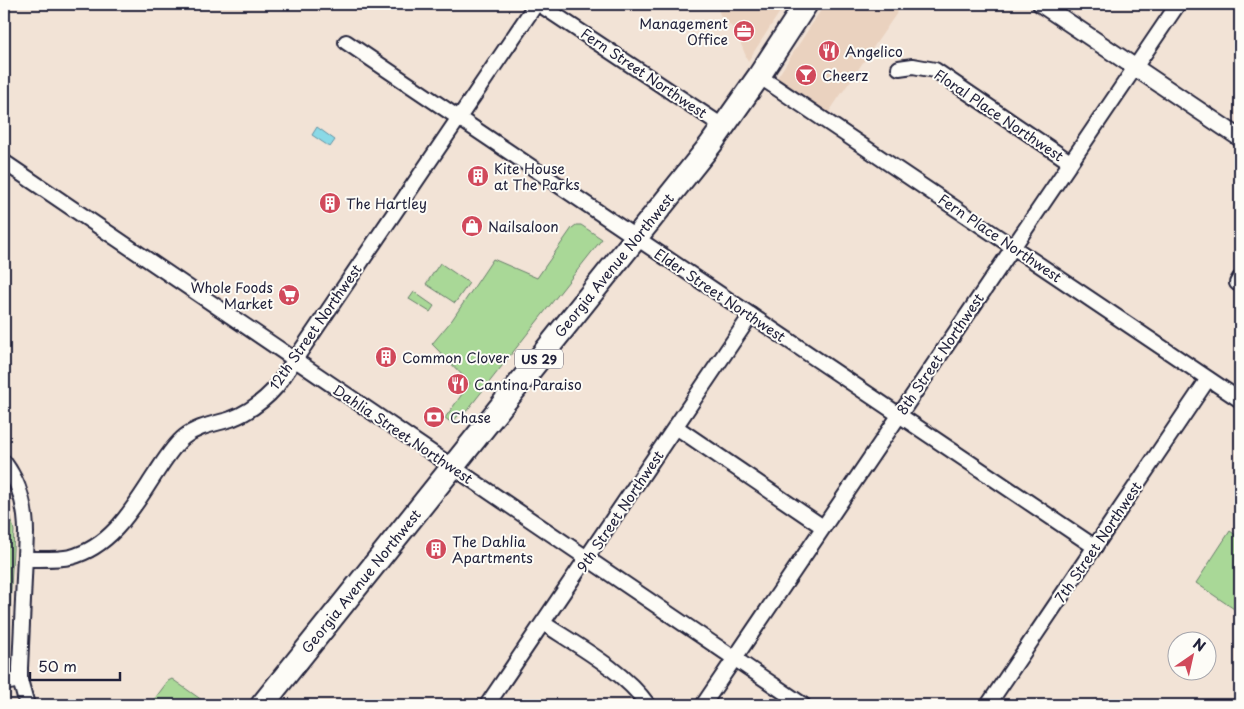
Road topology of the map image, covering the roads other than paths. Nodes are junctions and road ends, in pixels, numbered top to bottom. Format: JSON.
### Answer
{"nodes":[{"id":1,"x":538,"y":4,"type":"edge"},
{"id":2,"x":806,"y":4,"type":"edge"},
{"id":3,"x":1041,"y":4,"type":"edge"},
{"id":4,"x":1178,"y":4,"type":"edge"},
{"id":5,"x":346,"y":42,"type":"dead end"},
{"id":6,"x":1135,"y":67,"type":"junction"},
{"id":7,"x":899,"y":68,"type":"dead end"},
{"id":8,"x":759,"y":76,"type":"junction"},
{"id":9,"x":458,"y":118,"type":"junction"},
{"id":10,"x":724,"y":126,"type":"junction"},
{"id":11,"x":1240,"y":138,"type":"edge"},
{"id":12,"x":4,"y":162,"type":"edge"},
{"id":13,"x":1070,"y":162,"type":"junction"},
{"id":14,"x":636,"y":238,"type":"junction"},
{"id":15,"x":1013,"y":247,"type":"junction"},
{"id":16,"x":751,"y":315,"type":"junction"},
{"id":17,"x":294,"y":360,"type":"junction"},
{"id":18,"x":1208,"y":379,"type":"junction"},
{"id":19,"x":1240,"y":400,"type":"edge"},
{"id":20,"x":899,"y":415,"type":"junction"},
{"id":21,"x":676,"y":427,"type":"junction"},
{"id":22,"x":4,"y":462,"type":"edge"},
{"id":23,"x":452,"y":468,"type":"junction"},
{"id":24,"x":823,"y":528,"type":"junction"},
{"id":25,"x":1095,"y":547,"type":"junction"},
{"id":26,"x":25,"y":559,"type":"junction"},
{"id":27,"x":587,"y":560,"type":"junction"},
{"id":28,"x":543,"y":623,"type":"junction"},
{"id":29,"x":734,"y":659,"type":"junction"},
{"id":30,"x":20,"y":680,"type":"junction"},
{"id":31,"x":4,"y":683,"type":"edge"},
{"id":32,"x":27,"y":705,"type":"edge"},
{"id":33,"x":262,"y":705,"type":"edge"},
{"id":34,"x":488,"y":705,"type":"edge"},
{"id":35,"x":648,"y":705,"type":"edge"},
{"id":36,"x":703,"y":705,"type":"edge"},
{"id":37,"x":803,"y":705,"type":"edge"},
{"id":38,"x":988,"y":705,"type":"edge"}],
"edges":[{"from":1,"to":9,"type":"street","name":"12th Street Northwest"},
{"from":1,"to":10,"type":"street","name":"Fern Street Northwest"},
{"from":2,"to":8,"type":"highway","name":"Georgia Avenue Northwest","number":"US 29"},
{"from":3,"to":6,"type":"street"},
{"from":4,"to":6,"type":"street","name":"8th Street Northwest"},
{"from":5,"to":9,"type":"street","name":"Elder Street Northwest"},
{"from":6,"to":11,"type":"street"},
{"from":6,"to":13,"type":"street","name":"8th Street Northwest"},
{"from":7,"to":13,"type":"street","name":"Floral Place Northwest"},
{"from":8,"to":10,"type":"highway","name":"Georgia Avenue Northwest","number":"US 29"},
{"from":8,"to":15,"type":"street","name":"Fern Place Northwest"},
{"from":9,"to":14,"type":"street","name":"Elder Street Northwest"},
{"from":9,"to":17,"type":"street","name":"12th Street Northwest"},
{"from":10,"to":14,"type":"highway","name":"Georgia Avenue Northwest","number":"US 29"},
{"from":12,"to":17,"type":"street","name":"Dahlia Street Northwest"},
{"from":13,"to":15,"type":"street","name":"8th Street Northwest"},
{"from":14,"to":16,"type":"street","name":"Elder Street Northwest"},
{"from":14,"to":23,"type":"highway","name":"Georgia Avenue Northwest","number":"US 29"},
{"from":15,"to":18,"type":"street","name":"Fern Place Northwest"},
{"from":15,"to":20,"type":"street","name":"8th Street Northwest"},
{"from":16,"to":20,"type":"street","name":"Elder Street Northwest"},
{"from":16,"to":21,"type":"street","name":"9th Street Northwest"},
{"from":17,"to":23,"type":"street","name":"Dahlia Street Northwest"},
{"from":17,"to":26,"type":"street","name":"12th Street Northwest"},
{"from":18,"to":19,"type":"street","name":"Fern Place Northwest"},
{"from":18,"to":25,"type":"street","name":"7th Street Northwest"},
{"from":20,"to":24,"type":"street","name":"8th Street Northwest"},
{"from":20,"to":25,"type":"street","name":"Elder Street Northwest"},
{"from":21,"to":24,"type":"street"},
{"from":21,"to":27,"type":"street","name":"9th Street Northwest"},
{"from":22,"to":26,"type":"street"},
{"from":23,"to":27,"type":"street","name":"Dahlia Street Northwest"},
{"from":23,"to":33,"type":"highway","name":"Georgia Avenue Northwest","number":"US 29"},
{"from":24,"to":29,"type":"street","name":"8th Street Northwest"},
{"from":25,"to":38,"type":"street","name":"7th Street Northwest"},
{"from":26,"to":30,"type":"street"},
{"from":27,"to":28,"type":"street","name":"9th Street Northwest"},
{"from":27,"to":29,"type":"street","name":"Dahlia Street Northwest"},
{"from":28,"to":34,"type":"street","name":"9th Street Northwest"},
{"from":28,"to":35,"type":"street"},
{"from":29,"to":36,"type":"street","name":"8th Street Northwest"},
{"from":29,"to":37,"type":"street","name":"Dahlia Street Northwest"},
{"from":30,"to":31,"type":"street"},
{"from":30,"to":32,"type":"street"}]}
